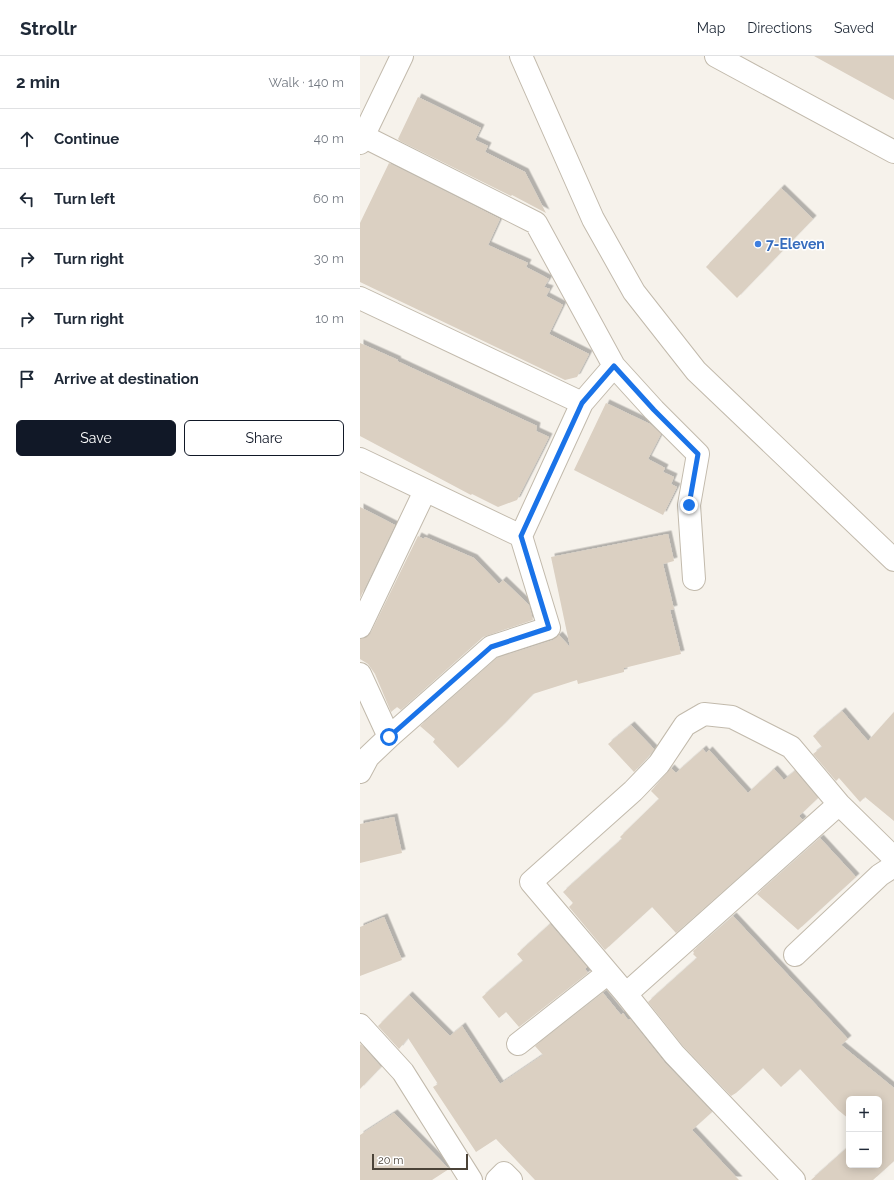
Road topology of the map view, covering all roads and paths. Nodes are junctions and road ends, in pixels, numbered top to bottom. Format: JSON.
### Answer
{"nodes":[{"id":1,"x":402,"y":56,"type":"edge"},
{"id":2,"x":521,"y":56,"type":"edge"},
{"id":3,"x":716,"y":56,"type":"edge"},
{"id":4,"x":362,"y":139,"type":"edge"},
{"id":5,"x":894,"y":152,"type":"edge"},
{"id":6,"x":360,"y":298,"type":"edge"},
{"id":7,"x":614,"y":366,"type":"junction"},
{"id":8,"x":582,"y":403,"type":"junction"},
{"id":9,"x":360,"y":459,"type":"edge"},
{"id":10,"x":425,"y":491,"type":"junction"},
{"id":11,"x":521,"y":536,"type":"junction"},
{"id":12,"x":894,"y":560,"type":"edge"},
{"id":13,"x":694,"y":579,"type":"dead end"},
{"id":14,"x":360,"y":627,"type":"edge"},
{"id":15,"x":360,"y":674,"type":"edge"},
{"id":16,"x":365,"y":696,"type":"edge"},
{"id":17,"x":389,"y":737,"type":"junction"},
{"id":18,"x":360,"y":772,"type":"edge"},
{"id":19,"x":839,"y":804,"type":"junction"},
{"id":20,"x":894,"y":858,"type":"edge"},
{"id":21,"x":894,"y":866,"type":"edge"},
{"id":22,"x":794,"y":955,"type":"dead end"},
{"id":23,"x":608,"y":973,"type":"junction"},
{"id":24,"x":626,"y":994,"type":"junction"},
{"id":25,"x":360,"y":1025,"type":"edge"},
{"id":26,"x":518,"y":1044,"type":"dead end"},
{"id":27,"x":471,"y":1180,"type":"edge"},
{"id":28,"x":497,"y":1180,"type":"edge"},
{"id":29,"x":510,"y":1180,"type":"edge"},
{"id":30,"x":794,"y":1180,"type":"edge"}],
"edges":[{"from":1,"to":4,"type":"street"},
{"from":2,"to":12,"type":"street"},
{"from":3,"to":5,"type":"street"},
{"from":4,"to":7,"type":"street"},
{"from":6,"to":8,"type":"street"},
{"from":7,"to":8,"type":"street"},
{"from":7,"to":13,"type":"street"},
{"from":8,"to":11,"type":"street"},
{"from":9,"to":10,"type":"street"},
{"from":10,"to":11,"type":"street"},
{"from":10,"to":14,"type":"street"},
{"from":11,"to":17,"type":"street"},
{"from":15,"to":16,"type":"street"},
{"from":16,"to":17,"type":"street"},
{"from":17,"to":18,"type":"street"},
{"from":19,"to":20,"type":"street"},
{"from":19,"to":23,"type":"street"},
{"from":19,"to":24,"type":"street"},
{"from":21,"to":22,"type":"street"},
{"from":23,"to":24,"type":"street"},
{"from":23,"to":26,"type":"street"},
{"from":24,"to":30,"type":"street"},
{"from":25,"to":27,"type":"street"},
{"from":28,"to":29,"type":"street"}]}
